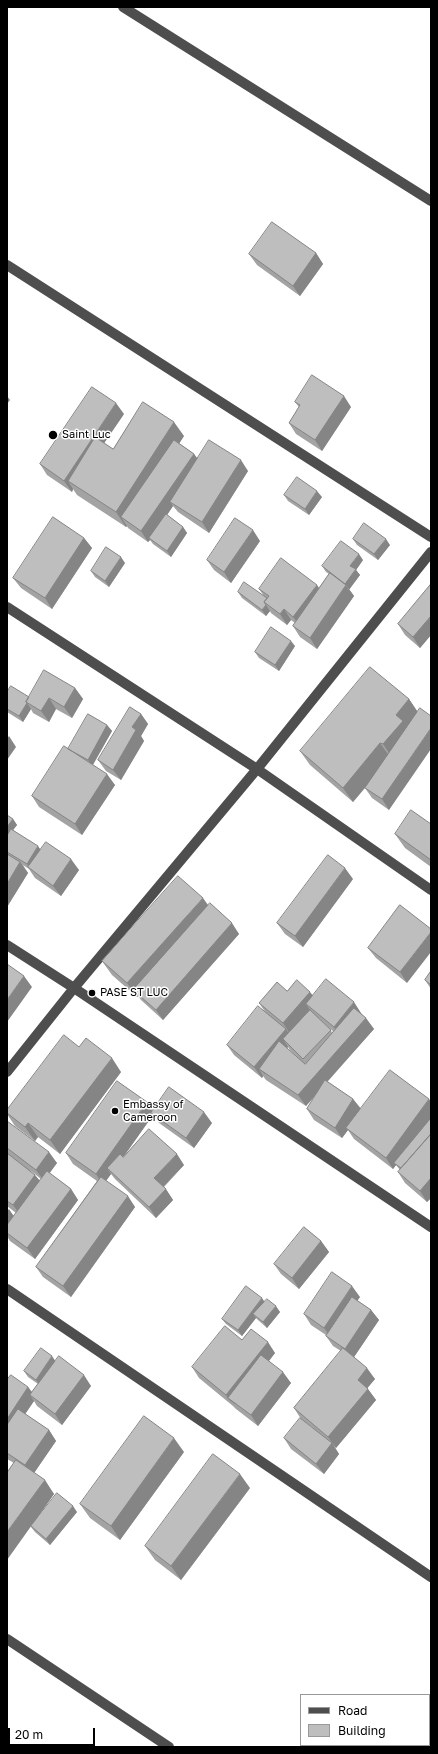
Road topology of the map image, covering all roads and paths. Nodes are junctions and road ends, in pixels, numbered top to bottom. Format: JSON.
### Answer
{"nodes":[{"id":1,"x":123,"y":7,"type":"edge"},
{"id":2,"x":431,"y":201,"type":"edge"},
{"id":3,"x":7,"y":264,"type":"edge"},
{"id":4,"x":431,"y":537,"type":"edge"},
{"id":5,"x":431,"y":552,"type":"edge"},
{"id":6,"x":7,"y":607,"type":"edge"},
{"id":7,"x":257,"y":769,"type":"junction"},
{"id":8,"x":431,"y":890,"type":"edge"},
{"id":9,"x":7,"y":945,"type":"edge"},
{"id":10,"x":74,"y":988,"type":"junction"},
{"id":11,"x":7,"y":1072,"type":"edge"},
{"id":12,"x":431,"y":1227,"type":"edge"},
{"id":13,"x":7,"y":1289,"type":"edge"},
{"id":14,"x":431,"y":1577,"type":"edge"},
{"id":15,"x":7,"y":1639,"type":"edge"},
{"id":16,"x":168,"y":1747,"type":"edge"}],
"edges":[{"from":1,"to":2,"type":"street"},
{"from":3,"to":4,"type":"street"},
{"from":5,"to":7,"type":"street"},
{"from":6,"to":7,"type":"street"},
{"from":7,"to":8,"type":"street"},
{"from":7,"to":10,"type":"street"},
{"from":9,"to":10,"type":"street"},
{"from":10,"to":11,"type":"street"},
{"from":10,"to":12,"type":"street"},
{"from":13,"to":14,"type":"street"},
{"from":15,"to":16,"type":"street"}]}
